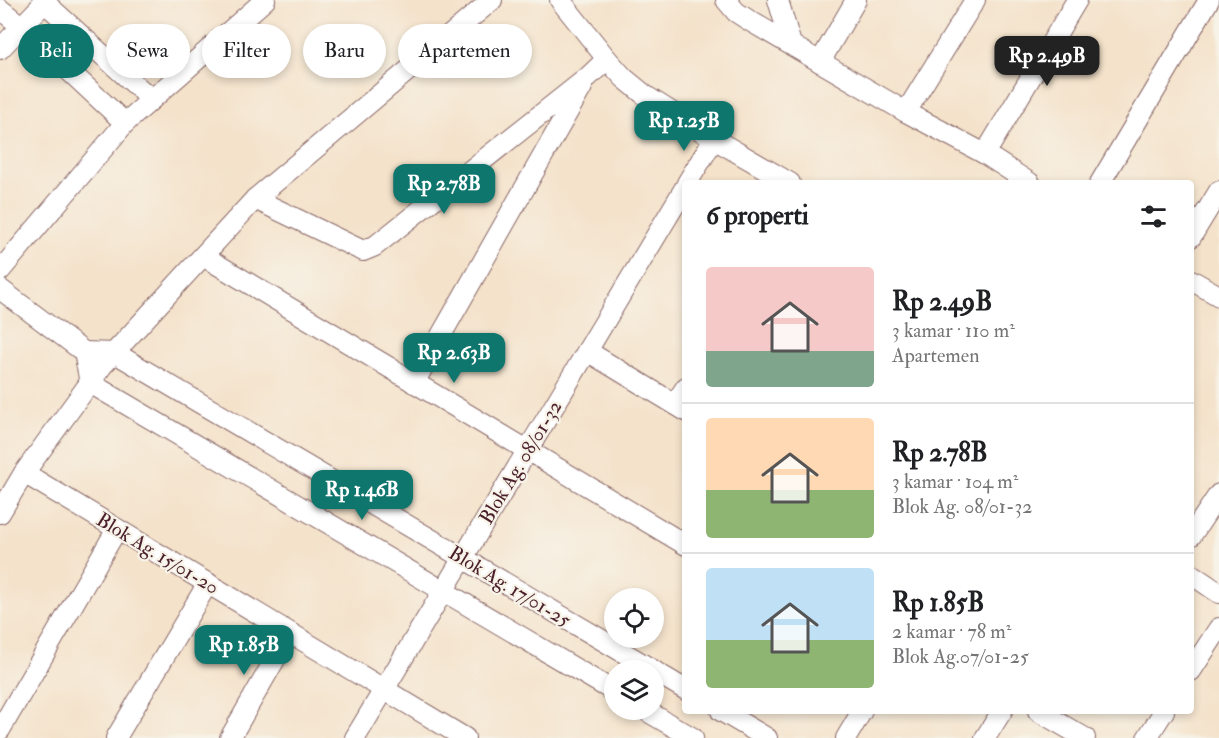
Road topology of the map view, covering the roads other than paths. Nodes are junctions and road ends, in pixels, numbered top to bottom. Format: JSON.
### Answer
{"nodes":[{"id":1,"x":265,"y":0,"type":"edge"},
{"id":2,"x":492,"y":0,"type":"edge"},
{"id":3,"x":560,"y":0,"type":"edge"},
{"id":4,"x":726,"y":0,"type":"edge"},
{"id":5,"x":778,"y":0,"type":"edge"},
{"id":6,"x":856,"y":0,"type":"edge"},
{"id":7,"x":975,"y":0,"type":"edge"},
{"id":8,"x":1077,"y":0,"type":"edge"},
{"id":9,"x":1209,"y":0,"type":"edge"},
{"id":10,"x":45,"y":1,"type":"edge"},
{"id":11,"x":0,"y":9,"type":"edge"},
{"id":12,"x":19,"y":24,"type":"edge"},
{"id":13,"x":23,"y":24,"type":"edge"},
{"id":14,"x":18,"y":29,"type":"edge"},
{"id":15,"x":791,"y":44,"type":"junction"},
{"id":16,"x":0,"y":49,"type":"edge"},
{"id":17,"x":607,"y":59,"type":"junction"},
{"id":18,"x":820,"y":62,"type":"junction"},
{"id":19,"x":588,"y":77,"type":"junction"},
{"id":20,"x":77,"y":78,"type":"edge"},
{"id":21,"x":151,"y":99,"type":"junction"},
{"id":22,"x":906,"y":112,"type":"junction"},
{"id":23,"x":125,"y":123,"type":"junction"},
{"id":24,"x":714,"y":140,"type":"junction"},
{"id":25,"x":985,"y":154,"type":"junction"},
{"id":26,"x":689,"y":180,"type":"edge"},
{"id":27,"x":785,"y":180,"type":"edge"},
{"id":28,"x":1025,"y":180,"type":"edge"},
{"id":29,"x":1102,"y":180,"type":"edge"},
{"id":30,"x":1219,"y":191,"type":"edge"},
{"id":31,"x":682,"y":192,"type":"edge"},
{"id":32,"x":255,"y":199,"type":"junction"},
{"id":33,"x":1194,"y":232,"type":"edge"},
{"id":34,"x":203,"y":256,"type":"junction"},
{"id":35,"x":0,"y":271,"type":"edge"},
{"id":36,"x":1194,"y":282,"type":"edge"},
{"id":37,"x":0,"y":289,"type":"edge"},
{"id":38,"x":1219,"y":296,"type":"edge"},
{"id":39,"x":587,"y":351,"type":"junction"},
{"id":40,"x":84,"y":352,"type":"junction"},
{"id":41,"x":115,"y":352,"type":"junction"},
{"id":42,"x":414,"y":382,"type":"junction"},
{"id":43,"x":90,"y":383,"type":"junction"},
{"id":44,"x":680,"y":408,"type":"edge"},
{"id":45,"x":528,"y":450,"type":"junction"},
{"id":46,"x":24,"y":473,"type":"junction"},
{"id":47,"x":1219,"y":494,"type":"edge"},
{"id":48,"x":0,"y":513,"type":"edge"},
{"id":49,"x":117,"y":529,"type":"junction"},
{"id":50,"x":1194,"y":532,"type":"edge"},
{"id":51,"x":682,"y":543,"type":"edge"},
{"id":52,"x":463,"y":558,"type":"junction"},
{"id":53,"x":1194,"y":576,"type":"edge"},
{"id":54,"x":208,"y":583,"type":"junction"},
{"id":55,"x":443,"y":591,"type":"junction"},
{"id":56,"x":1219,"y":593,"type":"edge"},
{"id":57,"x":1219,"y":628,"type":"edge"},
{"id":58,"x":290,"y":633,"type":"junction"},
{"id":59,"x":635,"y":660,"type":"edge"},
{"id":60,"x":1194,"y":666,"type":"edge"},
{"id":61,"x":664,"y":677,"type":"edge"},
{"id":62,"x":604,"y":686,"type":"edge"},
{"id":63,"x":682,"y":688,"type":"edge"},
{"id":64,"x":384,"y":689,"type":"junction"},
{"id":65,"x":726,"y":714,"type":"edge"},
{"id":66,"x":860,"y":714,"type":"edge"},
{"id":67,"x":1000,"y":714,"type":"edge"},
{"id":68,"x":1043,"y":714,"type":"edge"},
{"id":69,"x":1162,"y":714,"type":"edge"},
{"id":70,"x":662,"y":720,"type":"edge"},
{"id":71,"x":0,"y":730,"type":"edge"},
{"id":72,"x":116,"y":738,"type":"edge"},
{"id":73,"x":230,"y":738,"type":"edge"},
{"id":74,"x":355,"y":738,"type":"edge"},
{"id":75,"x":465,"y":738,"type":"edge"},
{"id":76,"x":693,"y":738,"type":"edge"},
{"id":77,"x":767,"y":738,"type":"edge"},
{"id":78,"x":846,"y":738,"type":"edge"},
{"id":79,"x":986,"y":738,"type":"edge"},
{"id":80,"x":1085,"y":738,"type":"edge"},
{"id":81,"x":1147,"y":738,"type":"edge"}],
"edges":[{"from":1,"to":21,"type":"street"},
{"from":2,"to":32,"type":"street"},
{"from":3,"to":17,"type":"street"},
{"from":4,"to":15,"type":"street"},
{"from":5,"to":15,"type":"street"},
{"from":6,"to":18,"type":"street"},
{"from":7,"to":22,"type":"street"},
{"from":8,"to":25,"type":"street"},
{"from":9,"to":29,"type":"street"},
{"from":10,"to":13,"type":"street"},
{"from":10,"to":21,"type":"street"},
{"from":11,"to":12,"type":"street"},
{"from":14,"to":16,"type":"street"},
{"from":15,"to":18,"type":"street"},
{"from":17,"to":19,"type":"street"},
{"from":17,"to":24,"type":"street"},
{"from":18,"to":22,"type":"street"},
{"from":19,"to":32,"type":"street"},
{"from":19,"to":42,"type":"street"},
{"from":20,"to":23,"type":"street"},
{"from":21,"to":23,"type":"street"},
{"from":22,"to":25,"type":"street"},
{"from":23,"to":35,"type":"street"},
{"from":24,"to":26,"type":"street","name":"Blok Ag. 08/01-32"},
{"from":24,"to":27,"type":"street"},
{"from":25,"to":28,"type":"street"},
{"from":30,"to":33,"type":"street"},
{"from":31,"to":39,"type":"street","name":"Blok Ag. 08/01-32"},
{"from":32,"to":34,"type":"street"},
{"from":34,"to":41,"type":"street"},
{"from":34,"to":42,"type":"street"},
{"from":36,"to":38,"type":"street"},
{"from":37,"to":40,"type":"street"},
{"from":39,"to":44,"type":"street"},
{"from":39,"to":45,"type":"street","name":"Blok Ag. 08/01-32"},
{"from":40,"to":41,"type":"street"},
{"from":40,"to":43,"type":"street"},
{"from":41,"to":43,"type":"street"},
{"from":41,"to":52,"type":"street","name":"Blok Ag. 17/01-25"},
{"from":42,"to":45,"type":"street"},
{"from":43,"to":46,"type":"street"},
{"from":43,"to":55,"type":"street","name":"Blok Ag. 17/01-25"},
{"from":45,"to":51,"type":"street"},
{"from":45,"to":52,"type":"street","name":"Blok Ag. 08/01-32"},
{"from":46,"to":48,"type":"street"},
{"from":46,"to":49,"type":"street","name":"Blok Ag. 15/01-20"},
{"from":47,"to":50,"type":"street"},
{"from":49,"to":54,"type":"street","name":"Blok Ag. 15/01-20"},
{"from":49,"to":71,"type":"street"},
{"from":52,"to":55,"type":"street","name":"Blok Ag. 08/01-32"},
{"from":52,"to":59,"type":"street","name":"Blok Ag. 17/01-25"},
{"from":53,"to":56,"type":"street"},
{"from":54,"to":58,"type":"street","name":"Blok Ag. 15/01-20"},
{"from":54,"to":72,"type":"street"},
{"from":55,"to":62,"type":"street","name":"Blok Ag. 17/01-25"},
{"from":55,"to":64,"type":"street","name":"Blok Ag. 08/01-32"},
{"from":57,"to":60,"type":"street"},
{"from":58,"to":64,"type":"street","name":"Blok Ag. 15/01-20"},
{"from":58,"to":73,"type":"street"},
{"from":61,"to":63,"type":"street","name":"Blok Ag. 17/01-25"},
{"from":64,"to":74,"type":"street","name":"Blok Ag. 08/01-32"},
{"from":64,"to":75,"type":"street","name":"Blok Ag. 15/01-20"},
{"from":65,"to":77,"type":"street"},
{"from":66,"to":78,"type":"street"},
{"from":67,"to":79,"type":"street"},
{"from":68,"to":80,"type":"street"},
{"from":69,"to":81,"type":"street"},
{"from":70,"to":76,"type":"street"}]}
